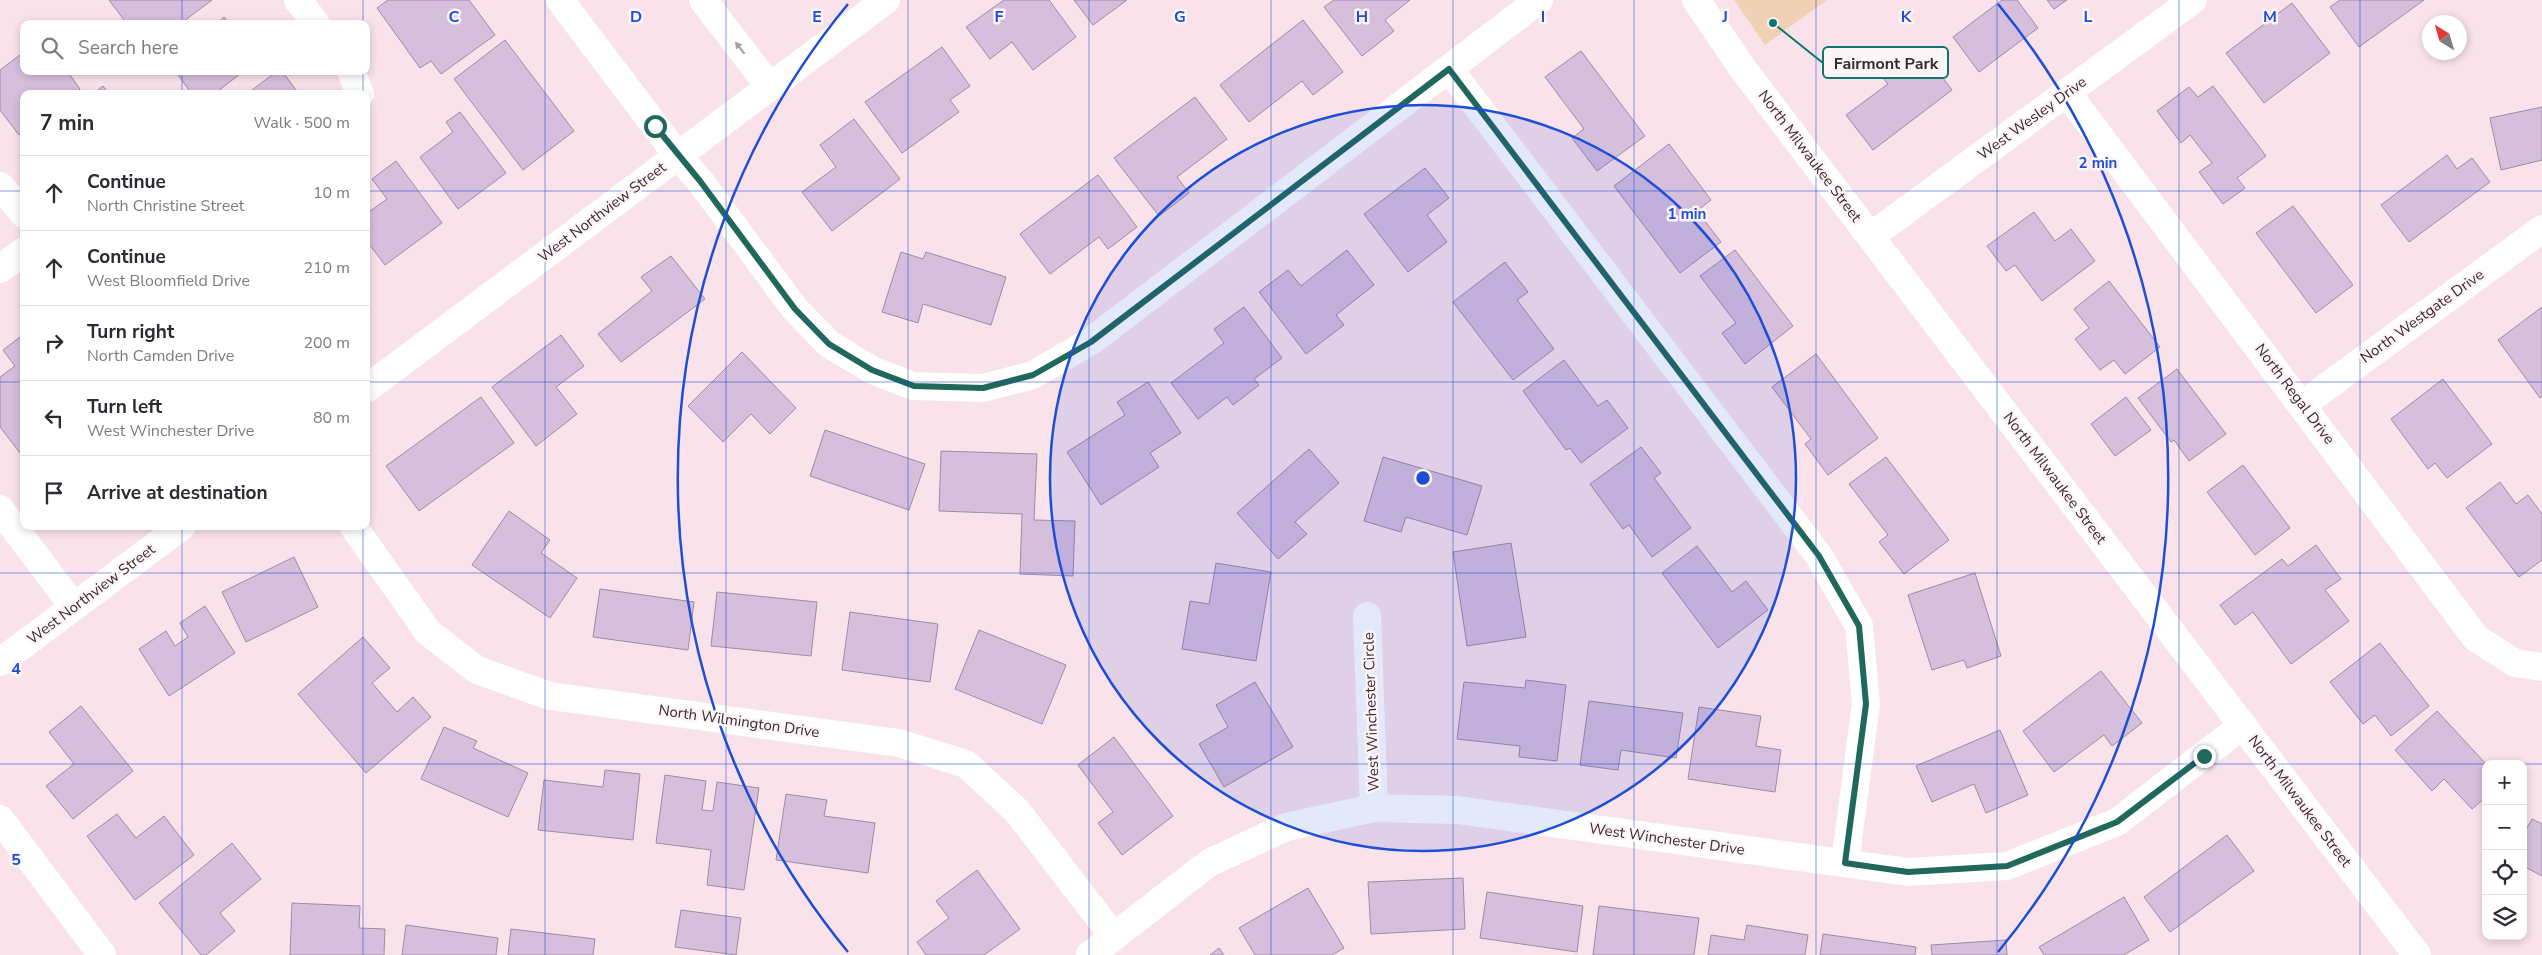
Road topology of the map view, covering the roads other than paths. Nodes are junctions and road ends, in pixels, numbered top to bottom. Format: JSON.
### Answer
{"nodes":[{"id":1,"x":560,"y":0,"type":"edge"},
{"id":2,"x":703,"y":0,"type":"edge"},
{"id":3,"x":886,"y":0,"type":"edge"},
{"id":4,"x":1539,"y":0,"type":"edge"},
{"id":5,"x":1696,"y":0,"type":"edge"},
{"id":6,"x":2193,"y":0,"type":"edge"},
{"id":7,"x":1449,"y":69,"type":"junction"},
{"id":8,"x":353,"y":75,"type":"edge"},
{"id":9,"x":770,"y":87,"type":"junction"},
{"id":10,"x":358,"y":90,"type":"edge"},
{"id":11,"x":2067,"y":93,"type":"junction"},
{"id":12,"x":678,"y":156,"type":"junction"},
{"id":13,"x":0,"y":186,"type":"edge"},
{"id":14,"x":20,"y":209,"type":"edge"},
{"id":15,"x":2542,"y":229,"type":"edge"},
{"id":16,"x":1871,"y":236,"type":"junction"},
{"id":17,"x":20,"y":254,"type":"edge"},
{"id":18,"x":0,"y":269,"type":"edge"},
{"id":19,"x":370,"y":385,"type":"edge"},
{"id":20,"x":2303,"y":404,"type":"junction"},
{"id":21,"x":0,"y":509,"type":"edge"},
{"id":22,"x":177,"y":530,"type":"edge"},
{"id":23,"x":356,"y":530,"type":"edge"},
{"id":24,"x":74,"y":606,"type":"junction"},
{"id":25,"x":1367,"y":616,"type":"dead end"},
{"id":26,"x":0,"y":662,"type":"edge"},
{"id":27,"x":2542,"y":668,"type":"edge"},
{"id":28,"x":2243,"y":725,"type":"junction"},
{"id":29,"x":1374,"y":808,"type":"junction"},
{"id":30,"x":0,"y":819,"type":"edge"},
{"id":31,"x":1845,"y":863,"type":"junction"},
{"id":32,"x":1114,"y":937,"type":"junction"},
{"id":33,"x":102,"y":955,"type":"edge"},
{"id":34,"x":1090,"y":955,"type":"edge"},
{"id":35,"x":2417,"y":955,"type":"edge"}],
"edges":[{"from":1,"to":12,"type":"street"},
{"from":9,"to":2,"type":"street","one_way":true},
{"from":3,"to":9,"type":"street","name":"West Northview Street"},
{"from":4,"to":7,"type":"street"},
{"from":5,"to":16,"type":"street","name":"North Milwaukee Street"},
{"from":6,"to":11,"type":"street","name":"West Wesley Drive"},
{"from":7,"to":12,"type":"street"},
{"from":7,"to":31,"type":"street"},
{"from":8,"to":10,"type":"street"},
{"from":9,"to":12,"type":"street","name":"West Northview Street"},
{"from":11,"to":16,"type":"street","name":"West Wesley Drive"},
{"from":11,"to":20,"type":"street","name":"North Regal Drive"},
{"from":12,"to":19,"type":"street","name":"West Northview Street"},
{"from":13,"to":14,"type":"street"},
{"from":15,"to":20,"type":"street","name":"North Westgate Drive"},
{"from":16,"to":28,"type":"street","name":"North Milwaukee Street"},
{"from":17,"to":18,"type":"street"},
{"from":20,"to":27,"type":"street","name":"North Regal Drive"},
{"from":21,"to":24,"type":"street"},
{"from":22,"to":24,"type":"street","name":"West Northview Street"},
{"from":23,"to":32,"type":"street","name":"North Wilmington Drive"},
{"from":24,"to":26,"type":"street","name":"West Northview Street"},
{"from":25,"to":29,"type":"street","name":"West Winchester Circle"},
{"from":28,"to":31,"type":"street","name":"West Winchester Drive"},
{"from":28,"to":35,"type":"street","name":"North Milwaukee Street"},
{"from":29,"to":31,"type":"street","name":"West Winchester Drive"},
{"from":29,"to":32,"type":"street","name":"West Winchester Drive"},
{"from":30,"to":33,"type":"street"},
{"from":32,"to":34,"type":"street","name":"West Winchester Drive"}]}
